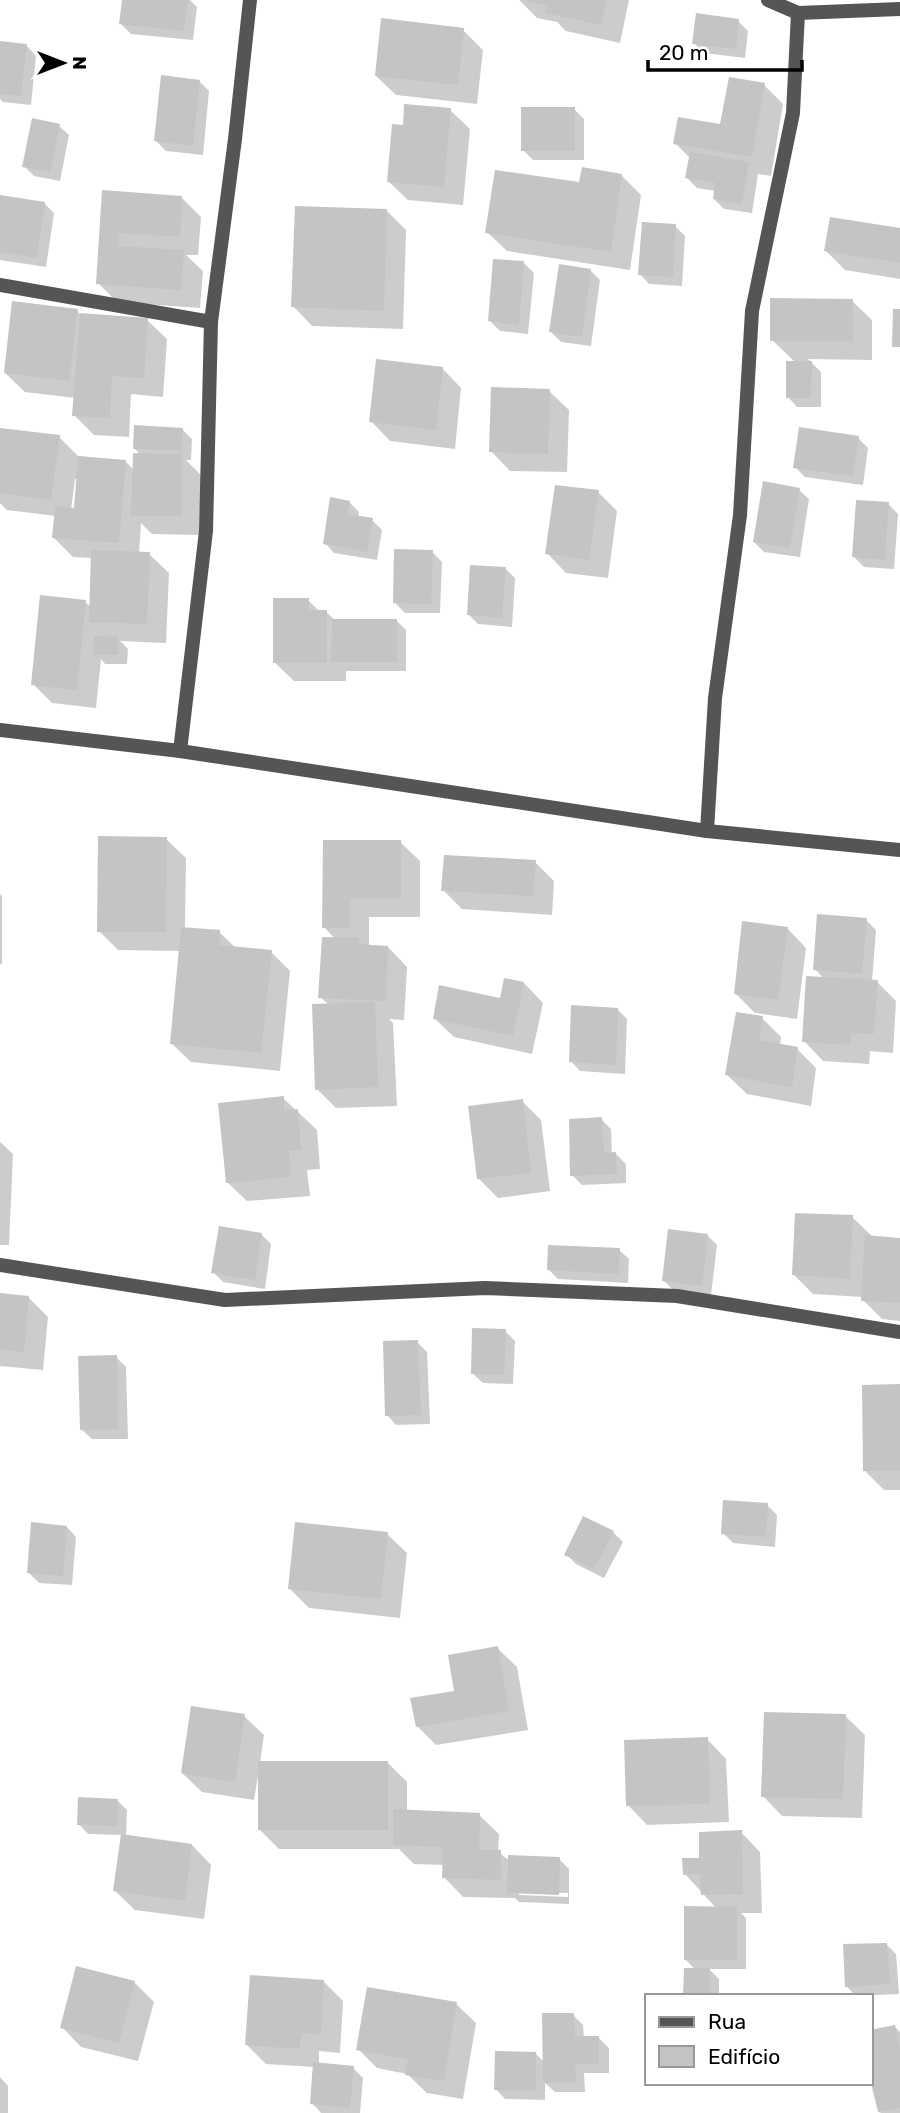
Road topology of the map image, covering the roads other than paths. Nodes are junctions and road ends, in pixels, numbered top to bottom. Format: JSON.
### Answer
{"nodes":[{"id":1,"x":250,"y":0,"type":"edge"},
{"id":2,"x":768,"y":0,"type":"edge"},
{"id":3,"x":900,"y":9,"type":"edge"},
{"id":4,"x":798,"y":13,"type":"junction"},
{"id":5,"x":0,"y":285,"type":"edge"},
{"id":6,"x":211,"y":322,"type":"junction"},
{"id":7,"x":0,"y":730,"type":"edge"},
{"id":8,"x":180,"y":751,"type":"junction"},
{"id":9,"x":707,"y":831,"type":"junction"},
{"id":10,"x":900,"y":850,"type":"edge"},
{"id":11,"x":0,"y":1265,"type":"edge"},
{"id":12,"x":900,"y":1332,"type":"edge"}],
"edges":[{"from":1,"to":6,"type":"street"},
{"from":2,"to":4,"type":"street"},
{"from":3,"to":4,"type":"street"},
{"from":4,"to":9,"type":"street"},
{"from":5,"to":6,"type":"street"},
{"from":6,"to":8,"type":"street"},
{"from":7,"to":8,"type":"street"},
{"from":8,"to":9,"type":"street"},
{"from":9,"to":10,"type":"street"},
{"from":11,"to":12,"type":"street"}]}
